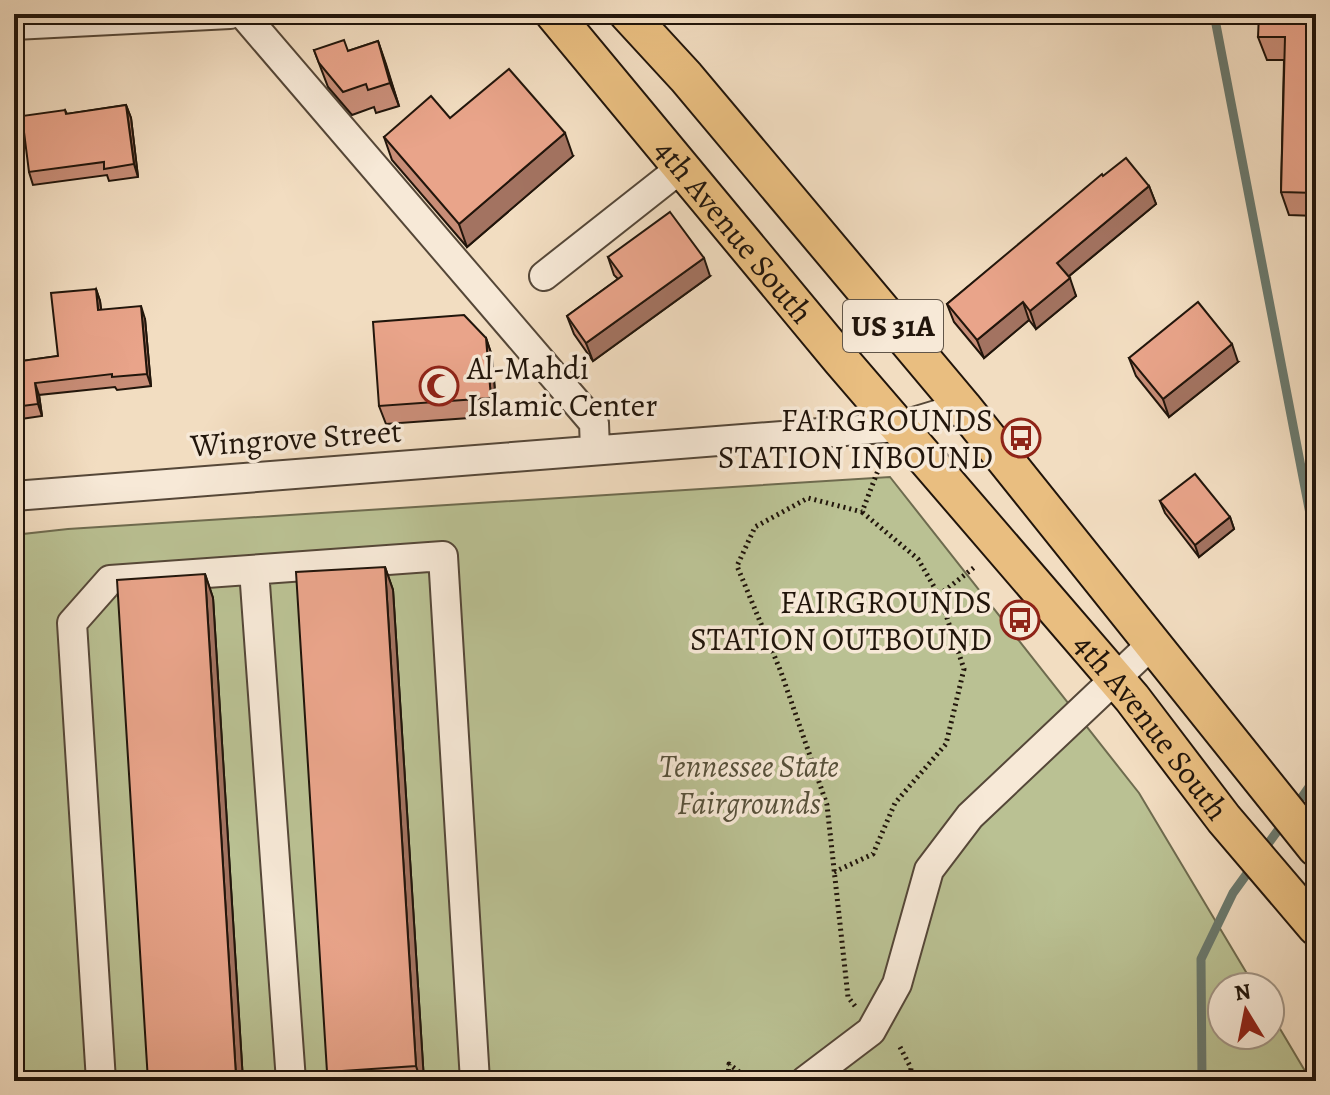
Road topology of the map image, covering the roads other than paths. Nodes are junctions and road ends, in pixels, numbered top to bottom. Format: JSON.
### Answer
{"nodes":[{"id":1,"x":230,"y":14,"type":"edge"},
{"id":2,"x":243,"y":14,"type":"edge"},
{"id":3,"x":554,"y":14,"type":"edge"},
{"id":4,"x":628,"y":14,"type":"edge"},
{"id":5,"x":133,"y":16,"type":"edge"},
{"id":6,"x":14,"y":25,"type":"edge"},
{"id":7,"x":681,"y":168,"type":"junction"},
{"id":8,"x":544,"y":276,"type":"dead end"},
{"id":9,"x":963,"y":407,"type":"junction"},
{"id":10,"x":897,"y":427,"type":"junction"},
{"id":11,"x":595,"y":450,"type":"junction"},
{"id":12,"x":14,"y":496,"type":"edge"},
{"id":13,"x":254,"y":570,"type":"junction"},
{"id":14,"x":1153,"y":643,"type":"junction"},
{"id":15,"x":1115,"y":679,"type":"junction"},
{"id":16,"x":1316,"y":848,"type":"edge"},
{"id":17,"x":1316,"y":927,"type":"edge"},
{"id":18,"x":101,"y":1081,"type":"edge"},
{"id":19,"x":291,"y":1081,"type":"edge"},
{"id":20,"x":475,"y":1081,"type":"edge"},
{"id":21,"x":805,"y":1081,"type":"edge"}],
"edges":[{"from":1,"to":5,"type":"street"},
{"from":2,"to":11,"type":"street"},
{"from":3,"to":7,"type":"main road","name":"4th Avenue South","number":"US 31A"},
{"from":4,"to":9,"type":"main road","name":"4th Avenue South","number":"US 31A"},
{"from":5,"to":6,"type":"street"},
{"from":7,"to":8,"type":"street"},
{"from":7,"to":10,"type":"main road","name":"4th Avenue South","number":"US 31A"},
{"from":9,"to":10,"type":"street","name":"Wingrove Street"},
{"from":9,"to":14,"type":"main road","name":"4th Avenue South","number":"US 31A"},
{"from":10,"to":11,"type":"street","name":"Wingrove Street"},
{"from":10,"to":15,"type":"main road","name":"4th Avenue South","number":"US 31A"},
{"from":11,"to":12,"type":"street","name":"Wingrove Street"},
{"from":13,"to":18,"type":"street"},
{"from":13,"to":19,"type":"street"},
{"from":13,"to":20,"type":"street"},
{"from":14,"to":15,"type":"street"},
{"from":14,"to":16,"type":"main road","name":"4th Avenue South","number":"US 31A"},
{"from":15,"to":17,"type":"main road","name":"4th Avenue South","number":"US 31A"},
{"from":15,"to":21,"type":"street"}]}
